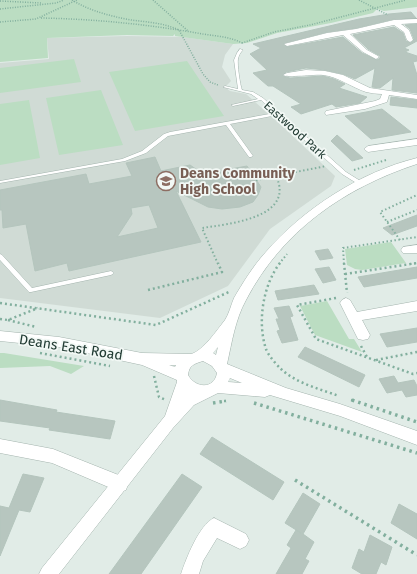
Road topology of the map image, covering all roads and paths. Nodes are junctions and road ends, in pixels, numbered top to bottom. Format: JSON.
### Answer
{"nodes":[{"id":1,"x":64,"y":0,"type":"edge"},
{"id":2,"x":77,"y":0,"type":"edge"},
{"id":3,"x":153,"y":0,"type":"edge"},
{"id":4,"x":359,"y":0,"type":"edge"},
{"id":5,"x":406,"y":0,"type":"edge"},
{"id":6,"x":0,"y":1,"type":"edge"},
{"id":7,"x":73,"y":1,"type":"edge"},
{"id":8,"x":56,"y":3,"type":"junction"},
{"id":9,"x":0,"y":9,"type":"edge"},
{"id":10,"x":376,"y":9,"type":"junction"},
{"id":11,"x":41,"y":18,"type":"junction"},
{"id":12,"x":417,"y":21,"type":"edge"},
{"id":13,"x":0,"y":22,"type":"edge"},
{"id":14,"x":397,"y":22,"type":"junction"},
{"id":15,"x":179,"y":30,"type":"junction"},
{"id":16,"x":188,"y":32,"type":"junction"},
{"id":17,"x":346,"y":33,"type":"junction"},
{"id":18,"x":410,"y":40,"type":"dead end"},
{"id":19,"x":297,"y":42,"type":"junction"},
{"id":20,"x":242,"y":43,"type":"junction"},
{"id":21,"x":287,"y":44,"type":"dead end"},
{"id":22,"x":303,"y":47,"type":"dead end"},
{"id":23,"x":241,"y":50,"type":"joint"},
{"id":24,"x":365,"y":51,"type":"junction"},
{"id":25,"x":356,"y":53,"type":"dead end"},
{"id":26,"x":376,"y":57,"type":"dead end"},
{"id":27,"x":295,"y":76,"type":"dead end"},
{"id":28,"x":225,"y":87,"type":"joint"},
{"id":29,"x":240,"y":90,"type":"junction"},
{"id":30,"x":386,"y":93,"type":"junction"},
{"id":31,"x":417,"y":97,"type":"edge"},
{"id":32,"x":262,"y":99,"type":"junction"},
{"id":33,"x":233,"y":105,"type":"dead end"},
{"id":34,"x":321,"y":109,"type":"dead end"},
{"id":35,"x":329,"y":113,"type":"junction"},
{"id":36,"x":277,"y":114,"type":"junction"},
{"id":37,"x":338,"y":118,"type":"dead end"},
{"id":38,"x":227,"y":123,"type":"junction"},
{"id":39,"x":417,"y":142,"type":"edge"},
{"id":40,"x":368,"y":149,"type":"dead end"},
{"id":41,"x":387,"y":152,"type":"junction"},
{"id":42,"x":251,"y":156,"type":"dead end"},
{"id":43,"x":417,"y":161,"type":"edge"},
{"id":44,"x":334,"y":164,"type":"junction"},
{"id":45,"x":344,"y":173,"type":"junction"},
{"id":46,"x":276,"y":176,"type":"junction"},
{"id":47,"x":256,"y":180,"type":"dead end"},
{"id":48,"x":0,"y":182,"type":"edge"},
{"id":49,"x":360,"y":183,"type":"junction"},
{"id":50,"x":417,"y":195,"type":"edge"},
{"id":51,"x":417,"y":210,"type":"edge"},
{"id":52,"x":387,"y":222,"type":"junction"},
{"id":53,"x":412,"y":249,"type":"edge"},
{"id":54,"x":289,"y":251,"type":"dead end"},
{"id":55,"x":0,"y":256,"type":"edge"},
{"id":56,"x":417,"y":263,"type":"edge"},
{"id":57,"x":111,"y":273,"type":"dead end"},
{"id":58,"x":345,"y":274,"type":"dead end"},
{"id":59,"x":235,"y":285,"type":"dead end"},
{"id":60,"x":148,"y":290,"type":"dead end"},
{"id":61,"x":0,"y":303,"type":"edge"},
{"id":62,"x":346,"y":303,"type":"dead end"},
{"id":63,"x":417,"y":306,"type":"edge"},
{"id":64,"x":38,"y":308,"type":"junction"},
{"id":65,"x":354,"y":317,"type":"junction"},
{"id":66,"x":0,"y":319,"type":"edge"},
{"id":67,"x":231,"y":320,"type":"junction"},
{"id":68,"x":363,"y":335,"type":"dead end"},
{"id":69,"x":0,"y":336,"type":"edge"},
{"id":70,"x":417,"y":352,"type":"edge"},
{"id":71,"x":197,"y":357,"type":"junction"},
{"id":72,"x":142,"y":359,"type":"junction"},
{"id":73,"x":375,"y":360,"type":"dead end"},
{"id":74,"x":222,"y":366,"type":"junction"},
{"id":75,"x":182,"y":380,"type":"junction"},
{"id":76,"x":210,"y":389,"type":"junction"},
{"id":77,"x":284,"y":394,"type":"junction"},
{"id":78,"x":417,"y":422,"type":"edge"},
{"id":79,"x":168,"y":423,"type":"junction"},
{"id":80,"x":417,"y":438,"type":"edge"},
{"id":81,"x":0,"y":446,"type":"edge"},
{"id":82,"x":295,"y":480,"type":"dead end"},
{"id":83,"x":120,"y":484,"type":"junction"},
{"id":84,"x":240,"y":540,"type":"dead end"},
{"id":85,"x":417,"y":555,"type":"edge"},
{"id":86,"x":48,"y":574,"type":"edge"},
{"id":87,"x":190,"y":574,"type":"edge"}],
"edges":[{"from":1,"to":8,"type":"path"},
{"from":2,"to":7,"type":"path"},
{"from":3,"to":16,"type":"path"},
{"from":4,"to":10,"type":"path"},
{"from":5,"to":10,"type":"path"},
{"from":6,"to":8,"type":"path"},
{"from":7,"to":11,"type":"path"},
{"from":7,"to":15,"type":"path"},
{"from":8,"to":9,"type":"path"},
{"from":10,"to":14,"type":"path"},
{"from":10,"to":20,"type":"path"},
{"from":11,"to":13,"type":"path"},
{"from":11,"to":15,"type":"path"},
{"from":12,"to":14,"type":"street"},
{"from":14,"to":17,"type":"street"},
{"from":14,"to":18,"type":"street"},
{"from":15,"to":16,"type":"path"},
{"from":15,"to":28,"type":"path"},
{"from":16,"to":20,"type":"path"},
{"from":17,"to":19,"type":"street"},
{"from":17,"to":24,"type":"street"},
{"from":19,"to":21,"type":"street"},
{"from":19,"to":22,"type":"street"},
{"from":20,"to":23,"type":"path"},
{"from":23,"to":29,"type":"lane"},
{"from":24,"to":25,"type":"street"},
{"from":24,"to":26,"type":"street"},
{"from":27,"to":30,"type":"street"},
{"from":28,"to":29,"type":"lane","name":"Eastwood Park"},
{"from":29,"to":32,"type":"lane","name":"Eastwood Park"},
{"from":30,"to":31,"type":"street"},
{"from":30,"to":35,"type":"street"},
{"from":32,"to":33,"type":"lane"},
{"from":32,"to":36,"type":"lane","name":"Eastwood Park"},
{"from":34,"to":35,"type":"street"},
{"from":35,"to":37,"type":"street"},
{"from":36,"to":38,"type":"lane"},
{"from":36,"to":44,"type":"lane","name":"Eastwood Park"},
{"from":38,"to":42,"type":"lane"},
{"from":38,"to":48,"type":"lane"},
{"from":39,"to":41,"type":"street"},
{"from":40,"to":41,"type":"street"},
{"from":41,"to":45,"type":"path"},
{"from":43,"to":49,"type":"street"},
{"from":44,"to":45,"type":"lane","name":"Eastwood Park"},
{"from":44,"to":46,"type":"path"},
{"from":45,"to":49,"type":"lane","name":"Eastwood Park"},
{"from":46,"to":47,"type":"path"},
{"from":46,"to":60,"type":"path"},
{"from":49,"to":67,"type":"street"},
{"from":50,"to":52,"type":"path"},
{"from":51,"to":52,"type":"path"},
{"from":52,"to":53,"type":"path"},
{"from":54,"to":78,"type":"path"},
{"from":55,"to":57,"type":"lane"},
{"from":56,"to":58,"type":"path"},
{"from":59,"to":64,"type":"path"},
{"from":61,"to":64,"type":"path"},
{"from":62,"to":65,"type":"street"},
{"from":63,"to":65,"type":"street"},
{"from":64,"to":66,"type":"path"},
{"from":65,"to":68,"type":"street"},
{"from":67,"to":71,"type":"street"},
{"from":67,"to":74,"type":"street"},
{"from":69,"to":72,"type":"street","name":"Deans East Road"},
{"from":70,"to":73,"type":"path"},
{"from":71,"to":72,"type":"street","name":"Deans East Road"},
{"from":71,"to":74,"type":"street"},
{"from":71,"to":75,"type":"street"},
{"from":72,"to":75,"type":"street","name":"Deans East Road"},
{"from":74,"to":76,"type":"street"},
{"from":74,"to":77,"type":"street"},
{"from":75,"to":76,"type":"street"},
{"from":75,"to":79,"type":"street"},
{"from":76,"to":77,"type":"street"},
{"from":76,"to":79,"type":"street"},
{"from":77,"to":80,"type":"street"},
{"from":79,"to":83,"type":"street"},
{"from":81,"to":83,"type":"street"},
{"from":82,"to":85,"type":"path"},
{"from":83,"to":86,"type":"street"},
{"from":84,"to":87,"type":"street"}]}
